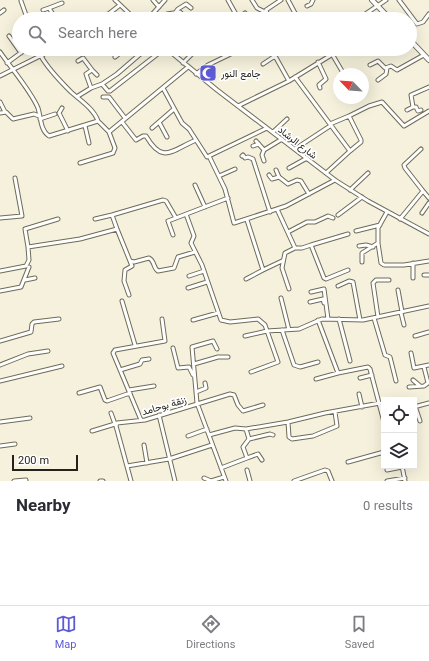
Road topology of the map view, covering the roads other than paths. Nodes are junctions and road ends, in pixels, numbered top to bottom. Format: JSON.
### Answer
{"nodes":[{"id":1,"x":115,"y":0,"type":"edge"},
{"id":2,"x":153,"y":0,"type":"edge"},
{"id":3,"x":165,"y":0,"type":"edge"},
{"id":4,"x":228,"y":0,"type":"edge"},
{"id":5,"x":252,"y":0,"type":"edge"},
{"id":6,"x":280,"y":0,"type":"edge"},
{"id":7,"x":288,"y":0,"type":"edge"},
{"id":8,"x":313,"y":0,"type":"edge"},
{"id":9,"x":370,"y":0,"type":"edge"},
{"id":10,"x":386,"y":0,"type":"edge"},
{"id":11,"x":399,"y":0,"type":"edge"},
{"id":12,"x":20,"y":1,"type":"dead end"},
{"id":13,"x":62,"y":3,"type":"dead end"},
{"id":14,"x":120,"y":4,"type":"junction"},
{"id":15,"x":307,"y":6,"type":"dead end"},
{"id":16,"x":376,"y":6,"type":"junction"},
{"id":17,"x":159,"y":7,"type":"junction"},
{"id":18,"x":49,"y":8,"type":"junction"},
{"id":19,"x":191,"y":8,"type":"dead end"},
{"id":20,"x":4,"y":10,"type":"dead end"},
{"id":21,"x":43,"y":10,"type":"dead end"},
{"id":22,"x":25,"y":12,"type":"edge"},
{"id":23,"x":52,"y":12,"type":"edge"},
{"id":24,"x":110,"y":12,"type":"edge"},
{"id":25,"x":128,"y":12,"type":"edge"},
{"id":26,"x":154,"y":12,"type":"edge"},
{"id":27,"x":177,"y":12,"type":"edge"},
{"id":28,"x":234,"y":12,"type":"edge"},
{"id":29,"x":265,"y":12,"type":"joint"},
{"id":30,"x":294,"y":12,"type":"edge"},
{"id":31,"x":368,"y":12,"type":"edge"},
{"id":32,"x":381,"y":12,"type":"edge"},
{"id":33,"x":382,"y":12,"type":"edge"},
{"id":34,"x":408,"y":12,"type":"edge"},
{"id":35,"x":0,"y":13,"type":"edge"},
{"id":36,"x":429,"y":14,"type":"edge"},
{"id":37,"x":417,"y":24,"type":"edge"},
{"id":38,"x":9,"y":36,"type":"dead end"},
{"id":39,"x":12,"y":40,"type":"edge"},
{"id":40,"x":417,"y":47,"type":"edge"},
{"id":41,"x":417,"y":50,"type":"edge"},
{"id":42,"x":0,"y":52,"type":"edge"},
{"id":43,"x":16,"y":56,"type":"edge"},
{"id":44,"x":42,"y":56,"type":"joint"},
{"id":45,"x":138,"y":56,"type":"edge"},
{"id":46,"x":156,"y":56,"type":"edge"},
{"id":47,"x":174,"y":56,"type":"edge"},
{"id":48,"x":190,"y":56,"type":"edge"},
{"id":49,"x":227,"y":56,"type":"edge"},
{"id":50,"x":275,"y":56,"type":"joint"},
{"id":51,"x":328,"y":56,"type":"edge"},
{"id":52,"x":333,"y":56,"type":"edge"},
{"id":53,"x":426,"y":57,"type":"edge"},
{"id":54,"x":78,"y":61,"type":"dead end"},
{"id":55,"x":7,"y":62,"type":"junction"},
{"id":56,"x":318,"y":62,"type":"junction"},
{"id":57,"x":183,"y":63,"type":"junction"},
{"id":58,"x":263,"y":64,"type":"dead end"},
{"id":59,"x":429,"y":64,"type":"edge"},
{"id":60,"x":370,"y":65,"type":"dead end"},
{"id":61,"x":188,"y":66,"type":"junction"},
{"id":62,"x":340,"y":68,"type":"edge"},
{"id":63,"x":387,"y":68,"type":"junction"},
{"id":64,"x":12,"y":70,"type":"junction"},
{"id":65,"x":92,"y":70,"type":"junction"},
{"id":66,"x":196,"y":74,"type":"junction"},
{"id":67,"x":97,"y":75,"type":"dead end"},
{"id":68,"x":0,"y":76,"type":"edge"},
{"id":69,"x":295,"y":76,"type":"junction"},
{"id":70,"x":289,"y":80,"type":"junction"},
{"id":71,"x":378,"y":80,"type":"dead end"},
{"id":72,"x":102,"y":84,"type":"junction"},
{"id":73,"x":429,"y":87,"type":"edge"},
{"id":74,"x":91,"y":88,"type":"junction"},
{"id":75,"x":163,"y":88,"type":"junction"},
{"id":76,"x":320,"y":88,"type":"dead end"},
{"id":77,"x":104,"y":92,"type":"dead end"},
{"id":78,"x":78,"y":96,"type":"junction"},
{"id":79,"x":0,"y":102,"type":"edge"},
{"id":80,"x":238,"y":106,"type":"junction"},
{"id":81,"x":413,"y":107,"type":"junction"},
{"id":82,"x":62,"y":108,"type":"dead end"},
{"id":83,"x":174,"y":109,"type":"junction"},
{"id":84,"x":407,"y":110,"type":"dead end"},
{"id":85,"x":421,"y":110,"type":"dead end"},
{"id":86,"x":429,"y":111,"type":"edge"},
{"id":87,"x":5,"y":112,"type":"junction"},
{"id":88,"x":0,"y":114,"type":"edge"},
{"id":89,"x":55,"y":114,"type":"dead end"},
{"id":90,"x":349,"y":116,"type":"junction"},
{"id":91,"x":39,"y":117,"type":"junction"},
{"id":92,"x":125,"y":118,"type":"junction"},
{"id":93,"x":288,"y":120,"type":"dead end"},
{"id":94,"x":98,"y":121,"type":"junction"},
{"id":95,"x":122,"y":122,"type":"junction"},
{"id":96,"x":159,"y":122,"type":"junction"},
{"id":97,"x":330,"y":125,"type":"junction"},
{"id":98,"x":84,"y":126,"type":"junction"},
{"id":99,"x":152,"y":128,"type":"dead end"},
{"id":100,"x":267,"y":128,"type":"junction"},
{"id":101,"x":68,"y":131,"type":"junction"},
{"id":102,"x":109,"y":132,"type":"junction"},
{"id":103,"x":273,"y":132,"type":"junction"},
{"id":104,"x":167,"y":137,"type":"dead end"},
{"id":105,"x":282,"y":139,"type":"junction"},
{"id":106,"x":196,"y":140,"type":"junction"},
{"id":107,"x":89,"y":142,"type":"dead end"},
{"id":108,"x":253,"y":146,"type":"dead end"},
{"id":109,"x":295,"y":149,"type":"junction"},
{"id":110,"x":421,"y":149,"type":"dead end"},
{"id":111,"x":264,"y":150,"type":"junction"},
{"id":112,"x":350,"y":151,"type":"junction"},
{"id":113,"x":209,"y":156,"type":"junction"},
{"id":114,"x":242,"y":156,"type":"dead end"},
{"id":115,"x":307,"y":158,"type":"junction"},
{"id":116,"x":264,"y":161,"type":"dead end"},
{"id":117,"x":80,"y":163,"type":"dead end"},
{"id":118,"x":289,"y":168,"type":"dead end"},
{"id":119,"x":235,"y":169,"type":"dead end"},
{"id":120,"x":276,"y":170,"type":"dead end"},
{"id":121,"x":326,"y":173,"type":"junction"},
{"id":122,"x":368,"y":173,"type":"dead end"},
{"id":123,"x":269,"y":175,"type":"dead end"},
{"id":124,"x":219,"y":176,"type":"junction"},
{"id":125,"x":279,"y":177,"type":"junction"},
{"id":126,"x":15,"y":178,"type":"dead end"},
{"id":127,"x":336,"y":180,"type":"junction"},
{"id":128,"x":195,"y":185,"type":"dead end"},
{"id":129,"x":350,"y":190,"type":"junction"},
{"id":130,"x":423,"y":191,"type":"junction"},
{"id":131,"x":309,"y":194,"type":"junction"},
{"id":132,"x":362,"y":197,"type":"junction"},
{"id":133,"x":228,"y":198,"type":"junction"},
{"id":134,"x":429,"y":198,"type":"edge"},
{"id":135,"x":429,"y":203,"type":"edge"},
{"id":136,"x":206,"y":207,"type":"junction"},
{"id":137,"x":277,"y":209,"type":"junction"},
{"id":138,"x":270,"y":212,"type":"junction"},
{"id":139,"x":387,"y":212,"type":"junction"},
{"id":140,"x":422,"y":213,"type":"dead end"},
{"id":141,"x":186,"y":214,"type":"junction"},
{"id":142,"x":112,"y":215,"type":"junction"},
{"id":143,"x":338,"y":215,"type":"dead end"},
{"id":144,"x":0,"y":218,"type":"edge"},
{"id":145,"x":176,"y":218,"type":"junction"},
{"id":146,"x":333,"y":218,"type":"dead end"},
{"id":147,"x":58,"y":219,"type":"dead end"},
{"id":148,"x":95,"y":219,"type":"dead end"},
{"id":149,"x":400,"y":219,"type":"junction"},
{"id":150,"x":247,"y":220,"type":"junction"},
{"id":151,"x":380,"y":225,"type":"junction"},
{"id":152,"x":117,"y":229,"type":"junction"},
{"id":153,"x":356,"y":231,"type":"dead end"},
{"id":154,"x":288,"y":232,"type":"junction"},
{"id":155,"x":348,"y":234,"type":"dead end"},
{"id":156,"x":429,"y":234,"type":"edge"},
{"id":157,"x":172,"y":235,"type":"dead end"},
{"id":158,"x":378,"y":243,"type":"junction"},
{"id":159,"x":311,"y":245,"type":"junction"},
{"id":160,"x":28,"y":246,"type":"junction"},
{"id":161,"x":359,"y":246,"type":"dead end"},
{"id":162,"x":372,"y":247,"type":"junction"},
{"id":163,"x":295,"y":248,"type":"junction"},
{"id":164,"x":195,"y":252,"type":"junction"},
{"id":165,"x":130,"y":261,"type":"junction"},
{"id":166,"x":283,"y":261,"type":"junction"},
{"id":167,"x":429,"y":261,"type":"edge"},
{"id":168,"x":362,"y":262,"type":"dead end"},
{"id":169,"x":413,"y":263,"type":"junction"},
{"id":170,"x":29,"y":267,"type":"dead end"},
{"id":171,"x":263,"y":270,"type":"junction"},
{"id":172,"x":348,"y":270,"type":"dead end"},
{"id":173,"x":0,"y":271,"type":"edge"},
{"id":174,"x":204,"y":271,"type":"junction"},
{"id":175,"x":424,"y":275,"type":"dead end"},
{"id":176,"x":429,"y":275,"type":"edge"},
{"id":177,"x":189,"y":276,"type":"dead end"},
{"id":178,"x":35,"y":278,"type":"dead end"},
{"id":179,"x":413,"y":278,"type":"dead end"},
{"id":180,"x":246,"y":279,"type":"dead end"},
{"id":181,"x":25,"y":280,"type":"junction"},
{"id":182,"x":389,"y":280,"type":"dead end"},
{"id":183,"x":207,"y":282,"type":"junction"},
{"id":184,"x":338,"y":286,"type":"dead end"},
{"id":185,"x":132,"y":288,"type":"dead end"},
{"id":186,"x":188,"y":288,"type":"dead end"},
{"id":187,"x":289,"y":289,"type":"dead end"},
{"id":188,"x":127,"y":290,"type":"junction"},
{"id":189,"x":398,"y":290,"type":"dead end"},
{"id":190,"x":0,"y":291,"type":"edge"},
{"id":191,"x":311,"y":292,"type":"dead end"},
{"id":192,"x":129,"y":295,"type":"dead end"},
{"id":193,"x":280,"y":298,"type":"dead end"},
{"id":194,"x":122,"y":301,"type":"dead end"},
{"id":195,"x":310,"y":302,"type":"dead end"},
{"id":196,"x":429,"y":306,"type":"edge"},
{"id":197,"x":401,"y":312,"type":"junction"},
{"id":198,"x":218,"y":313,"type":"junction"},
{"id":199,"x":378,"y":317,"type":"junction"},
{"id":200,"x":374,"y":318,"type":"junction"},
{"id":201,"x":59,"y":319,"type":"dead end"},
{"id":202,"x":162,"y":319,"type":"dead end"},
{"id":203,"x":327,"y":319,"type":"junction"},
{"id":204,"x":339,"y":319,"type":"junction"},
{"id":205,"x":193,"y":320,"type":"dead end"},
{"id":206,"x":318,"y":320,"type":"junction"},
{"id":207,"x":360,"y":320,"type":"junction"},
{"id":208,"x":404,"y":325,"type":"dead end"},
{"id":209,"x":282,"y":330,"type":"junction"},
{"id":210,"x":289,"y":330,"type":"junction"},
{"id":211,"x":267,"y":331,"type":"junction"},
{"id":212,"x":429,"y":332,"type":"edge"},
{"id":213,"x":245,"y":336,"type":"dead end"},
{"id":214,"x":415,"y":336,"type":"dead end"},
{"id":215,"x":0,"y":341,"type":"edge"},
{"id":216,"x":135,"y":346,"type":"junction"},
{"id":217,"x":173,"y":348,"type":"dead end"},
{"id":218,"x":217,"y":349,"type":"dead end"},
{"id":219,"x":48,"y":351,"type":"dead end"},
{"id":220,"x":411,"y":353,"type":"dead end"},
{"id":221,"x":228,"y":357,"type":"dead end"},
{"id":222,"x":149,"y":359,"type":"dead end"},
{"id":223,"x":350,"y":360,"type":"dead end"},
{"id":224,"x":318,"y":362,"type":"dead end"},
{"id":225,"x":194,"y":364,"type":"junction"},
{"id":226,"x":0,"y":365,"type":"edge"},
{"id":227,"x":62,"y":366,"type":"dead end"},
{"id":228,"x":429,"y":366,"type":"edge"},
{"id":229,"x":424,"y":367,"type":"junction"},
{"id":230,"x":120,"y":370,"type":"junction"},
{"id":231,"x":251,"y":372,"type":"dead end"},
{"id":232,"x":338,"y":373,"type":"junction"},
{"id":233,"x":193,"y":375,"type":"junction"},
{"id":234,"x":372,"y":375,"type":"junction"},
{"id":235,"x":360,"y":378,"type":"dead end"},
{"id":236,"x":316,"y":379,"type":"dead end"},
{"id":237,"x":413,"y":380,"type":"dead end"},
{"id":238,"x":0,"y":381,"type":"edge"},
{"id":239,"x":396,"y":381,"type":"dead end"},
{"id":240,"x":205,"y":383,"type":"dead end"},
{"id":241,"x":154,"y":386,"type":"dead end"},
{"id":242,"x":420,"y":386,"type":"junction"},
{"id":243,"x":409,"y":387,"type":"dead end"},
{"id":244,"x":130,"y":392,"type":"junction"},
{"id":245,"x":196,"y":392,"type":"junction"},
{"id":246,"x":79,"y":393,"type":"dead end"},
{"id":247,"x":359,"y":394,"type":"dead end"},
{"id":248,"x":198,"y":403,"type":"junction"},
{"id":249,"x":380,"y":403,"type":"junction"},
{"id":250,"x":429,"y":403,"type":"edge"},
{"id":251,"x":263,"y":405,"type":"dead end"},
{"id":252,"x":381,"y":406,"type":"edge"},
{"id":253,"x":417,"y":406,"type":"edge"},
{"id":254,"x":362,"y":407,"type":"junction"},
{"id":255,"x":336,"y":412,"type":"junction"},
{"id":256,"x":111,"y":413,"type":"dead end"},
{"id":257,"x":417,"y":414,"type":"edge"},
{"id":258,"x":159,"y":415,"type":"junction"},
{"id":259,"x":30,"y":418,"type":"dead end"},
{"id":260,"x":141,"y":420,"type":"junction"},
{"id":261,"x":0,"y":422,"type":"edge"},
{"id":262,"x":288,"y":422,"type":"junction"},
{"id":263,"x":420,"y":422,"type":"dead end"},
{"id":264,"x":115,"y":424,"type":"junction"},
{"id":265,"x":207,"y":429,"type":"junction"},
{"id":266,"x":246,"y":429,"type":"junction"},
{"id":267,"x":92,"y":432,"type":"dead end"},
{"id":268,"x":209,"y":435,"type":"junction"},
{"id":269,"x":273,"y":435,"type":"dead end"},
{"id":270,"x":188,"y":436,"type":"dead end"},
{"id":271,"x":249,"y":439,"type":"junction"},
{"id":272,"x":15,"y":444,"type":"dead end"},
{"id":273,"x":144,"y":445,"type":"dead end"},
{"id":274,"x":212,"y":445,"type":"junction"},
{"id":275,"x":0,"y":446,"type":"edge"},
{"id":276,"x":381,"y":453,"type":"edge"},
{"id":277,"x":246,"y":458,"type":"junction"},
{"id":278,"x":169,"y":459,"type":"junction"},
{"id":279,"x":262,"y":460,"type":"dead end"},
{"id":280,"x":348,"y":462,"type":"dead end"},
{"id":281,"x":147,"y":463,"type":"junction"},
{"id":282,"x":127,"y":466,"type":"junction"},
{"id":283,"x":221,"y":468,"type":"junction"},
{"id":284,"x":391,"y":469,"type":"edge"},
{"id":285,"x":403,"y":469,"type":"edge"},
{"id":286,"x":247,"y":470,"type":"dead end"},
{"id":287,"x":387,"y":470,"type":"dead end"},
{"id":288,"x":224,"y":477,"type":"junction"},
{"id":289,"x":204,"y":478,"type":"dead end"},
{"id":290,"x":405,"y":479,"type":"edge"},
{"id":291,"x":26,"y":480,"type":"edge"},
{"id":292,"x":14,"y":481,"type":"edge"},
{"id":293,"x":100,"y":481,"type":"edge"},
{"id":294,"x":103,"y":481,"type":"edge"},
{"id":295,"x":131,"y":481,"type":"edge"},
{"id":296,"x":175,"y":481,"type":"edge"},
{"id":297,"x":226,"y":481,"type":"edge"},
{"id":298,"x":250,"y":481,"type":"edge"},
{"id":299,"x":294,"y":481,"type":"edge"},
{"id":300,"x":332,"y":481,"type":"edge"},
{"id":301,"x":387,"y":481,"type":"edge"}],
"edges":[{"from":1,"to":14,"type":"street"},
{"from":2,"to":17,"type":"street"},
{"from":3,"to":17,"type":"street"},
{"from":4,"to":28,"type":"street"},
{"from":5,"to":29,"type":"street"},
{"from":6,"to":29,"type":"street"},
{"from":7,"to":30,"type":"street"},
{"from":8,"to":15,"type":"street"},
{"from":9,"to":16,"type":"main road"},
{"from":10,"to":16,"type":"street"},
{"from":11,"to":34,"type":"street"},
{"from":12,"to":22,"type":"street"},
{"from":13,"to":18,"type":"street"},
{"from":14,"to":24,"type":"street"},
{"from":14,"to":25,"type":"street"},
{"from":16,"to":31,"type":"street"},
{"from":16,"to":32,"type":"main road"},
{"from":16,"to":33,"type":"main road"},
{"from":17,"to":26,"type":"street"},
{"from":18,"to":21,"type":"street"},
{"from":18,"to":23,"type":"street"},
{"from":19,"to":27,"type":"street"},
{"from":20,"to":35,"type":"street"},
{"from":36,"to":37,"type":"street"},
{"from":38,"to":39,"type":"street"},
{"from":40,"to":53,"type":"main road"},
{"from":41,"to":53,"type":"main road"},
{"from":42,"to":55,"type":"street"},
{"from":43,"to":55,"type":"street"},
{"from":44,"to":64,"type":"street"},
{"from":44,"to":78,"type":"street"},
{"from":45,"to":72,"type":"street"},
{"from":46,"to":72,"type":"street"},
{"from":47,"to":57,"type":"street","name":"شارع الرشاد"},
{"from":48,"to":57,"type":"street"},
{"from":49,"to":66,"type":"street"},
{"from":50,"to":58,"type":"street"},
{"from":50,"to":70,"type":"street"},
{"from":51,"to":56,"type":"street"},
{"from":52,"to":62,"type":"street"},
{"from":53,"to":59,"type":"main road"},
{"from":53,"to":63,"type":"street"},
{"from":54,"to":65,"type":"street"},
{"from":55,"to":64,"type":"street"},
{"from":56,"to":69,"type":"street"},
{"from":56,"to":76,"type":"street"},
{"from":57,"to":61,"type":"street","name":"شارع الرشاد"},
{"from":60,"to":63,"type":"street"},
{"from":61,"to":66,"type":"street","name":"شارع الرشاد"},
{"from":61,"to":75,"type":"street"},
{"from":63,"to":71,"type":"street"},
{"from":64,"to":68,"type":"street"},
{"from":64,"to":91,"type":"street"},
{"from":65,"to":67,"type":"street"},
{"from":65,"to":74,"type":"street"},
{"from":66,"to":80,"type":"street","name":"شارع الرشاد"},
{"from":69,"to":70,"type":"street"},
{"from":69,"to":97,"type":"street"},
{"from":70,"to":80,"type":"street"},
{"from":72,"to":74,"type":"street"},
{"from":73,"to":81,"type":"street"},
{"from":74,"to":78,"type":"street"},
{"from":75,"to":83,"type":"street"},
{"from":75,"to":92,"type":"street"},
{"from":77,"to":92,"type":"street"},
{"from":78,"to":94,"type":"street"},
{"from":79,"to":87,"type":"street"},
{"from":80,"to":100,"type":"street","name":"شارع الرشاد"},
{"from":81,"to":84,"type":"street"},
{"from":81,"to":85,"type":"street"},
{"from":82,"to":101,"type":"street"},
{"from":83,"to":96,"type":"street"},
{"from":83,"to":106,"type":"street"},
{"from":86,"to":90,"type":"street"},
{"from":87,"to":88,"type":"street"},
{"from":87,"to":91,"type":"street"},
{"from":89,"to":91,"type":"street"},
{"from":90,"to":97,"type":"street"},
{"from":90,"to":112,"type":"street"},
{"from":91,"to":101,"type":"street"},
{"from":92,"to":95,"type":"street"},
{"from":93,"to":103,"type":"street"},
{"from":94,"to":98,"type":"street"},
{"from":94,"to":102,"type":"street"},
{"from":95,"to":102,"type":"street"},
{"from":95,"to":106,"type":"street"},
{"from":96,"to":99,"type":"street"},
{"from":96,"to":104,"type":"street"},
{"from":97,"to":109,"type":"street"},
{"from":97,"to":112,"type":"street"},
{"from":98,"to":101,"type":"street"},
{"from":98,"to":107,"type":"street"},
{"from":100,"to":103,"type":"street","name":"شارع الرشاد"},
{"from":100,"to":113,"type":"street"},
{"from":102,"to":117,"type":"street"},
{"from":103,"to":105,"type":"street","name":"شارع الرشاد"},
{"from":105,"to":109,"type":"street","name":"شارع الرشاد"},
{"from":105,"to":111,"type":"street"},
{"from":106,"to":113,"type":"street"},
{"from":108,"to":111,"type":"street"},
{"from":109,"to":115,"type":"street","name":"شارع الرشاد"},
{"from":110,"to":130,"type":"street"},
{"from":111,"to":116,"type":"street"},
{"from":112,"to":121,"type":"street"},
{"from":113,"to":124,"type":"street"},
{"from":114,"to":138,"type":"street"},
{"from":115,"to":118,"type":"street"},
{"from":115,"to":121,"type":"street","name":"شارع الرشاد"},
{"from":119,"to":124,"type":"street"},
{"from":120,"to":125,"type":"street"},
{"from":121,"to":127,"type":"street","name":"شارع الرشاد"},
{"from":122,"to":129,"type":"street"},
{"from":123,"to":125,"type":"street"},
{"from":124,"to":133,"type":"street"},
{"from":125,"to":131,"type":"street"},
{"from":126,"to":144,"type":"street"},
{"from":127,"to":129,"type":"street","name":"شارع الرشاد"},
{"from":127,"to":131,"type":"street"},
{"from":128,"to":136,"type":"street"},
{"from":129,"to":132,"type":"street","name":"شارع الرشاد"},
{"from":130,"to":134,"type":"street"},
{"from":130,"to":149,"type":"street"},
{"from":131,"to":137,"type":"street"},
{"from":132,"to":139,"type":"street","name":"شارع الرشاد"},
{"from":132,"to":143,"type":"street"},
{"from":133,"to":136,"type":"street"},
{"from":133,"to":150,"type":"street"},
{"from":135,"to":140,"type":"street"},
{"from":136,"to":141,"type":"street"},
{"from":137,"to":138,"type":"street"},
{"from":137,"to":154,"type":"street"},
{"from":138,"to":150,"type":"street"},
{"from":139,"to":149,"type":"street","name":"شارع الرشاد"},
{"from":139,"to":151,"type":"street"},
{"from":141,"to":145,"type":"street"},
{"from":141,"to":164,"type":"street"},
{"from":142,"to":145,"type":"street"},
{"from":142,"to":148,"type":"street"},
{"from":142,"to":152,"type":"street"},
{"from":145,"to":157,"type":"street"},
{"from":146,"to":154,"type":"street"},
{"from":147,"to":160,"type":"street"},
{"from":149,"to":156,"type":"street","name":"شارع الرشاد"},
{"from":150,"to":171,"type":"street"},
{"from":151,"to":153,"type":"street"},
{"from":151,"to":158,"type":"street"},
{"from":152,"to":160,"type":"street"},
{"from":152,"to":165,"type":"street"},
{"from":154,"to":163,"type":"street"},
{"from":155,"to":159,"type":"street"},
{"from":158,"to":162,"type":"street"},
{"from":158,"to":169,"type":"street"},
{"from":159,"to":163,"type":"street"},
{"from":159,"to":172,"type":"street"},
{"from":160,"to":173,"type":"street"},
{"from":161,"to":162,"type":"street"},
{"from":162,"to":168,"type":"street"},
{"from":163,"to":166,"type":"street"},
{"from":164,"to":165,"type":"street"},
{"from":164,"to":174,"type":"street"},
{"from":165,"to":188,"type":"street"},
{"from":166,"to":171,"type":"street"},
{"from":166,"to":187,"type":"street"},
{"from":167,"to":169,"type":"street"},
{"from":169,"to":179,"type":"street"},
{"from":170,"to":181,"type":"street"},
{"from":171,"to":180,"type":"street"},
{"from":174,"to":177,"type":"street"},
{"from":174,"to":183,"type":"street"},
{"from":175,"to":176,"type":"street"},
{"from":178,"to":181,"type":"street"},
{"from":181,"to":190,"type":"street"},
{"from":182,"to":199,"type":"street"},
{"from":183,"to":186,"type":"street"},
{"from":183,"to":198,"type":"street"},
{"from":184,"to":207,"type":"street"},
{"from":185,"to":188,"type":"street"},
{"from":188,"to":192,"type":"street"},
{"from":189,"to":197,"type":"street"},
{"from":191,"to":203,"type":"street"},
{"from":193,"to":210,"type":"street"},
{"from":194,"to":216,"type":"street"},
{"from":195,"to":203,"type":"street"},
{"from":196,"to":197,"type":"street"},
{"from":197,"to":199,"type":"street"},
{"from":197,"to":208,"type":"street"},
{"from":198,"to":205,"type":"street"},
{"from":198,"to":211,"type":"street"},
{"from":199,"to":200,"type":"street"},
{"from":200,"to":207,"type":"street"},
{"from":200,"to":239,"type":"street"},
{"from":201,"to":215,"type":"street"},
{"from":202,"to":216,"type":"street"},
{"from":203,"to":204,"type":"street"},
{"from":203,"to":206,"type":"street"},
{"from":204,"to":207,"type":"street"},
{"from":204,"to":223,"type":"street"},
{"from":206,"to":210,"type":"street"},
{"from":206,"to":232,"type":"street"},
{"from":209,"to":210,"type":"street"},
{"from":209,"to":211,"type":"street"},
{"from":209,"to":224,"type":"street"},
{"from":211,"to":213,"type":"street"},
{"from":211,"to":231,"type":"street"},
{"from":212,"to":214,"type":"street"},
{"from":216,"to":230,"type":"street"},
{"from":217,"to":233,"type":"street"},
{"from":218,"to":225,"type":"street"},
{"from":219,"to":226,"type":"street"},
{"from":220,"to":229,"type":"street"},
{"from":221,"to":225,"type":"street"},
{"from":222,"to":230,"type":"street"},
{"from":225,"to":233,"type":"street"},
{"from":227,"to":238,"type":"street"},
{"from":228,"to":229,"type":"street"},
{"from":229,"to":242,"type":"street"},
{"from":230,"to":244,"type":"street"},
{"from":232,"to":234,"type":"street"},
{"from":232,"to":236,"type":"street"},
{"from":233,"to":245,"type":"street"},
{"from":234,"to":235,"type":"street"},
{"from":234,"to":249,"type":"street"},
{"from":237,"to":242,"type":"street"},
{"from":240,"to":245,"type":"street"},
{"from":241,"to":244,"type":"street"},
{"from":242,"to":243,"type":"street"},
{"from":244,"to":246,"type":"street"},
{"from":244,"to":260,"type":"street"},
{"from":245,"to":248,"type":"street"},
{"from":247,"to":254,"type":"street"},
{"from":248,"to":251,"type":"street","name":"زنقة بوحامد"},
{"from":248,"to":258,"type":"street","name":"زنقة بوحامد"},
{"from":248,"to":265,"type":"street"},
{"from":249,"to":252,"type":"street"},
{"from":249,"to":254,"type":"street"},
{"from":250,"to":253,"type":"street"},
{"from":254,"to":255,"type":"street"},
{"from":255,"to":262,"type":"street"},
{"from":255,"to":262,"type":"street"},
{"from":256,"to":264,"type":"street"},
{"from":257,"to":263,"type":"street"},
{"from":258,"to":260,"type":"street","name":"زنقة بوحامد"},
{"from":258,"to":278,"type":"street"},
{"from":259,"to":261,"type":"street"},
{"from":260,"to":264,"type":"street","name":"زنقة بوحامد"},
{"from":262,"to":266,"type":"street"},
{"from":264,"to":267,"type":"street","name":"زنقة بوحامد"},
{"from":264,"to":282,"type":"street"},
{"from":265,"to":268,"type":"street"},
{"from":265,"to":270,"type":"street"},
{"from":266,"to":268,"type":"street"},
{"from":266,"to":271,"type":"street"},
{"from":268,"to":274,"type":"street"},
{"from":269,"to":271,"type":"street"},
{"from":271,"to":277,"type":"street"},
{"from":272,"to":275,"type":"street"},
{"from":273,"to":281,"type":"street"},
{"from":274,"to":278,"type":"street"},
{"from":274,"to":283,"type":"street"},
{"from":276,"to":280,"type":"street"},
{"from":277,"to":279,"type":"street"},
{"from":277,"to":283,"type":"street"},
{"from":278,"to":281,"type":"street"},
{"from":278,"to":296,"type":"street"},
{"from":281,"to":282,"type":"street"},
{"from":282,"to":295,"type":"street"},
{"from":283,"to":288,"type":"street"},
{"from":284,"to":287,"type":"street"},
{"from":285,"to":290,"type":"street"},
{"from":286,"to":298,"type":"street"},
{"from":288,"to":289,"type":"street"},
{"from":288,"to":297,"type":"street"},
{"from":290,"to":301,"type":"street"},
{"from":291,"to":292,"type":"street"},
{"from":293,"to":294,"type":"street"},
{"from":299,"to":300,"type":"street"}]}
